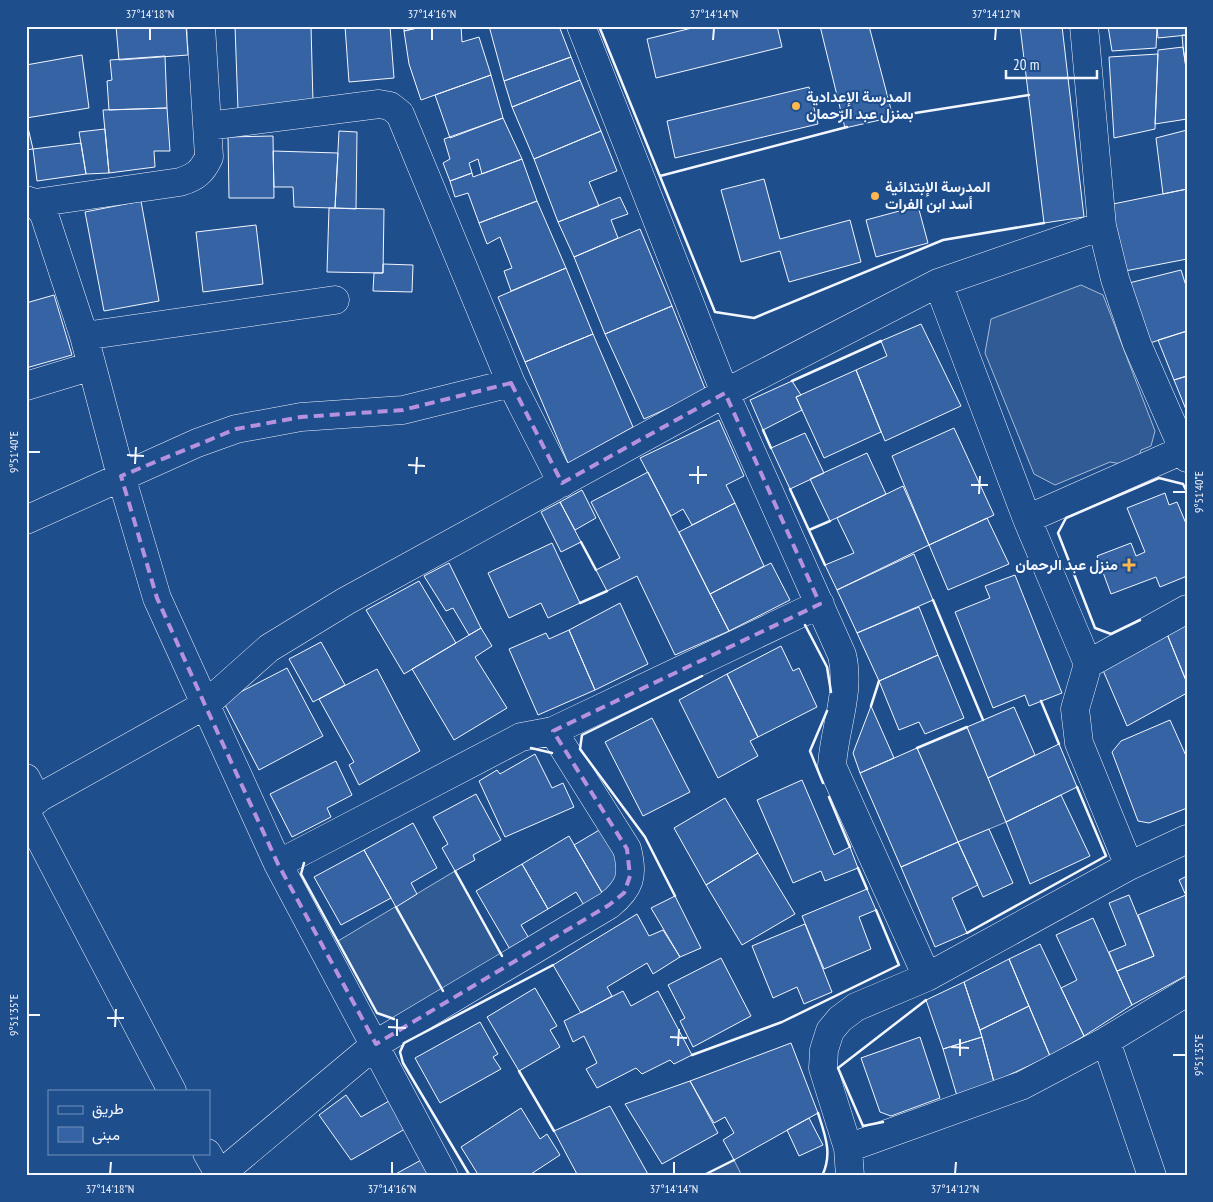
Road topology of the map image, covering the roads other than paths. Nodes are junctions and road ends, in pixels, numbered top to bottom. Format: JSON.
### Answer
{"nodes":[{"id":1,"x":201,"y":26,"type":"edge"},
{"id":2,"x":581,"y":26,"type":"edge"},
{"id":3,"x":1084,"y":26,"type":"edge"},
{"id":4,"x":208,"y":126,"type":"junction"},
{"id":5,"x":31,"y":202,"type":"edge"},
{"id":6,"x":1102,"y":226,"type":"junction"},
{"id":7,"x":938,"y":283,"type":"junction"},
{"id":8,"x":335,"y":300,"type":"dead end"},
{"id":9,"x":84,"y":336,"type":"junction"},
{"id":10,"x":92,"y":366,"type":"junction"},
{"id":11,"x":511,"y":383,"type":"junction"},
{"id":12,"x":26,"y":386,"type":"edge"},
{"id":13,"x":726,"y":393,"type":"junction"},
{"id":14,"x":1185,"y":454,"type":"edge"},
{"id":15,"x":121,"y":476,"type":"junction"},
{"id":16,"x":562,"y":483,"type":"junction"},
{"id":17,"x":1027,"y":519,"type":"junction"},
{"id":18,"x":26,"y":520,"type":"edge"},
{"id":19,"x":820,"y":604,"type":"junction"},
{"id":20,"x":1187,"y":609,"type":"edge"},
{"id":21,"x":1088,"y":664,"type":"junction"},
{"id":22,"x":205,"y":705,"type":"junction"},
{"id":23,"x":553,"y":731,"type":"junction"},
{"id":24,"x":29,"y":799,"type":"edge"},
{"id":25,"x":1187,"y":839,"type":"edge"},
{"id":26,"x":278,"y":864,"type":"junction"},
{"id":27,"x":1129,"y":866,"type":"junction"},
{"id":28,"x":927,"y":977,"type":"junction"},
{"id":29,"x":1187,"y":992,"type":"edge"},
{"id":30,"x":1106,"y":1041,"type":"junction"},
{"id":31,"x":376,"y":1044,"type":"junction"},
{"id":32,"x":172,"y":1090,"type":"edge"},
{"id":33,"x":848,"y":1148,"type":"junction"},
{"id":34,"x":215,"y":1168,"type":"edge"},
{"id":35,"x":444,"y":1176,"type":"edge"},
{"id":36,"x":850,"y":1176,"type":"edge"},
{"id":37,"x":1152,"y":1176,"type":"edge"}],
"edges":[{"from":1,"to":4,"type":"street"},
{"from":2,"to":13,"type":"street"},
{"from":3,"to":6,"type":"street"},
{"from":4,"to":5,"type":"street"},
{"from":4,"to":11,"type":"street"},
{"from":5,"to":9,"type":"street"},
{"from":6,"to":7,"type":"street"},
{"from":6,"to":14,"type":"street"},
{"from":7,"to":13,"type":"street"},
{"from":7,"to":17,"type":"street"},
{"from":8,"to":9,"type":"street"},
{"from":9,"to":10,"type":"street"},
{"from":10,"to":12,"type":"street"},
{"from":10,"to":15,"type":"street"},
{"from":11,"to":15,"type":"street"},
{"from":11,"to":16,"type":"street"},
{"from":13,"to":16,"type":"street"},
{"from":13,"to":19,"type":"street"},
{"from":14,"to":17,"type":"street"},
{"from":15,"to":18,"type":"street"},
{"from":15,"to":22,"type":"street"},
{"from":16,"to":22,"type":"street"},
{"from":17,"to":21,"type":"street"},
{"from":19,"to":23,"type":"street"},
{"from":19,"to":28,"type":"street"},
{"from":20,"to":21,"type":"street"},
{"from":21,"to":27,"type":"street"},
{"from":22,"to":24,"type":"street"},
{"from":22,"to":26,"type":"street"},
{"from":23,"to":26,"type":"street"},
{"from":23,"to":31,"type":"street"},
{"from":24,"to":32,"type":"street"},
{"from":25,"to":27,"type":"street"},
{"from":26,"to":31,"type":"street"},
{"from":27,"to":28,"type":"street"},
{"from":28,"to":33,"type":"street"},
{"from":29,"to":30,"type":"street"},
{"from":30,"to":33,"type":"street"},
{"from":30,"to":37,"type":"street"},
{"from":31,"to":34,"type":"street"},
{"from":31,"to":35,"type":"street"},
{"from":33,"to":36,"type":"street"}]}
